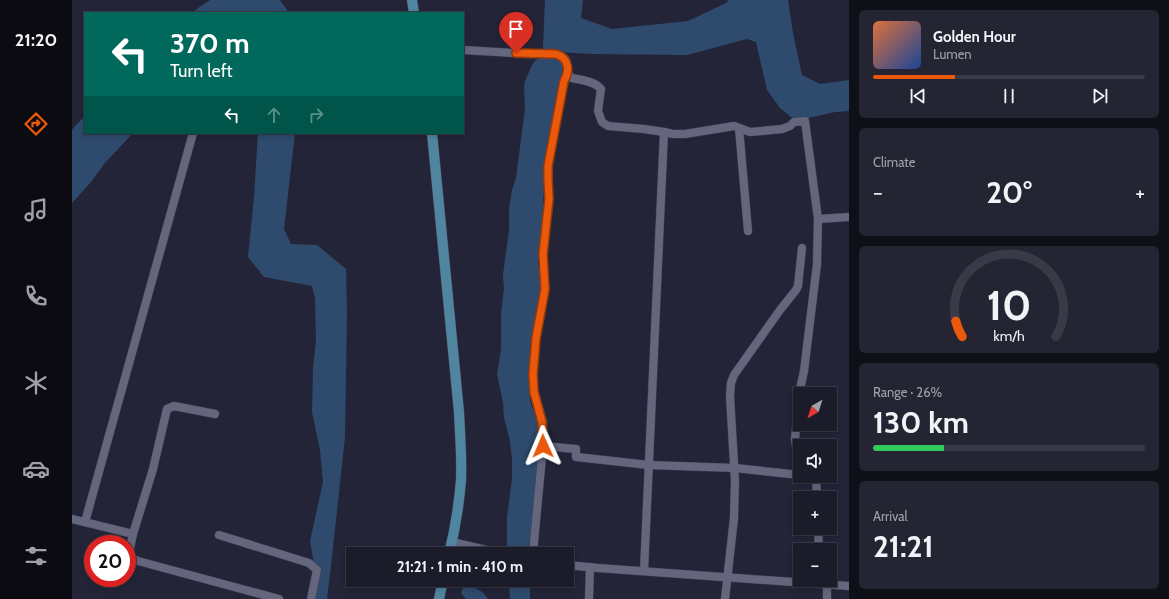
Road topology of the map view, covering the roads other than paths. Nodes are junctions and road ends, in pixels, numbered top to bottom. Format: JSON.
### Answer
{"nodes":[{"id":1,"x":412,"y":0,"type":"edge"},
{"id":2,"x":414,"y":12,"type":"edge"},
{"id":3,"x":464,"y":50,"type":"edge"},
{"id":4,"x":568,"y":73,"type":"junction"},
{"id":5,"x":739,"y":128,"type":"junction"},
{"id":6,"x":664,"y":132,"type":"junction"},
{"id":7,"x":194,"y":134,"type":"edge"},
{"id":8,"x":432,"y":134,"type":"edge"},
{"id":9,"x":849,"y":217,"type":"edge"},
{"id":10,"x":818,"y":219,"type":"junction"},
{"id":11,"x":748,"y":231,"type":"dead end"},
{"id":12,"x":802,"y":248,"type":"dead end"},
{"id":13,"x":215,"y":414,"type":"dead end"},
{"id":14,"x":795,"y":439,"type":"edge"},
{"id":15,"x":543,"y":446,"type":"junction"},
{"id":16,"x":649,"y":465,"type":"junction"},
{"id":17,"x":735,"y":468,"type":"junction"},
{"id":18,"x":793,"y":474,"type":"edge"},
{"id":19,"x":72,"y":519,"type":"edge"},
{"id":20,"x":85,"y":522,"type":"junction"},
{"id":21,"x":133,"y":534,"type":"junction"},
{"id":22,"x":219,"y":535,"type":"dead end"},
{"id":23,"x":452,"y":542,"type":"junction"},
{"id":24,"x":451,"y":547,"type":"edge"},
{"id":25,"x":473,"y":547,"type":"edge"},
{"id":26,"x":534,"y":547,"type":"edge"},
{"id":27,"x":574,"y":566,"type":"edge"},
{"id":28,"x":590,"y":567,"type":"junction"},
{"id":29,"x":644,"y":571,"type":"junction"},
{"id":30,"x":727,"y":577,"type":"junction"},
{"id":31,"x":793,"y":580,"type":"edge"},
{"id":32,"x":837,"y":584,"type":"edge"},
{"id":33,"x":849,"y":586,"type":"edge"},
{"id":34,"x":442,"y":587,"type":"edge"},
{"id":35,"x":823,"y":587,"type":"edge"},
{"id":36,"x":279,"y":599,"type":"edge"},
{"id":37,"x":311,"y":599,"type":"edge"},
{"id":38,"x":439,"y":599,"type":"edge"},
{"id":39,"x":589,"y":599,"type":"edge"},
{"id":40,"x":725,"y":599,"type":"edge"},
{"id":41,"x":827,"y":599,"type":"edge"}],
"edges":[{"from":1,"to":2,"type":"main road"},
{"from":3,"to":4,"type":"street"},
{"from":4,"to":6,"type":"street"},
{"from":4,"to":15,"type":"street"},
{"from":5,"to":6,"type":"street"},
{"from":5,"to":10,"type":"street"},
{"from":5,"to":11,"type":"street"},
{"from":6,"to":16,"type":"street"},
{"from":7,"to":20,"type":"street"},
{"from":8,"to":23,"type":"main road"},
{"from":9,"to":10,"type":"street"},
{"from":10,"to":14,"type":"street"},
{"from":12,"to":17,"type":"street"},
{"from":13,"to":21,"type":"street"},
{"from":15,"to":16,"type":"street"},
{"from":15,"to":26,"type":"street"},
{"from":16,"to":17,"type":"street"},
{"from":16,"to":29,"type":"street"},
{"from":17,"to":18,"type":"street"},
{"from":17,"to":30,"type":"street"},
{"from":19,"to":20,"type":"street"},
{"from":20,"to":21,"type":"street"},
{"from":21,"to":36,"type":"street"},
{"from":22,"to":37,"type":"street"},
{"from":23,"to":24,"type":"main road"},
{"from":23,"to":25,"type":"street"},
{"from":27,"to":28,"type":"street"},
{"from":28,"to":29,"type":"street"},
{"from":28,"to":39,"type":"street"},
{"from":29,"to":30,"type":"street"},
{"from":30,"to":31,"type":"street"},
{"from":30,"to":40,"type":"street"},
{"from":32,"to":33,"type":"street"},
{"from":34,"to":38,"type":"main road"},
{"from":35,"to":41,"type":"street"}]}
